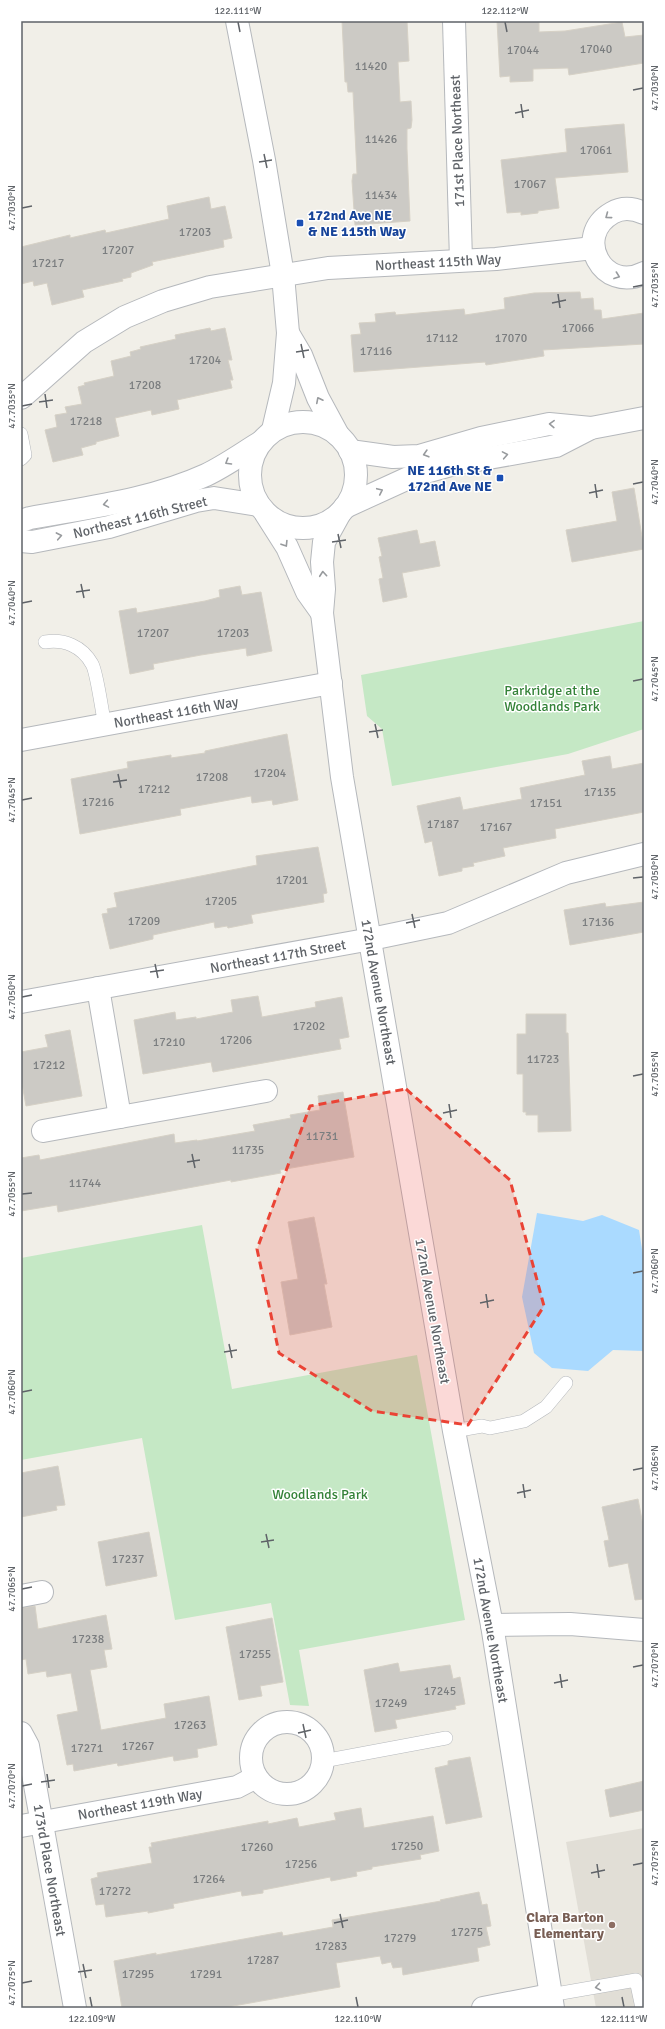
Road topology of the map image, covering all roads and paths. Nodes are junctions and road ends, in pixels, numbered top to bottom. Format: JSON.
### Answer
{"nodes":[{"id":1,"x":237,"y":21,"type":"edge"},
{"id":2,"x":454,"y":21,"type":"edge"},
{"id":3,"x":644,"y":213,"type":"edge"},
{"id":4,"x":593,"y":248,"type":"junction"},
{"id":5,"x":461,"y":260,"type":"junction"},
{"id":6,"x":644,"y":273,"type":"edge"},
{"id":7,"x":283,"y":275,"type":"junction"},
{"id":8,"x":288,"y":333,"type":"junction"},
{"id":9,"x":21,"y":398,"type":"edge"},
{"id":10,"x":644,"y":418,"type":"edge"},
{"id":11,"x":591,"y":428,"type":"junction"},
{"id":12,"x":21,"y":434,"type":"edge"},
{"id":13,"x":267,"y":436,"type":"junction"},
{"id":14,"x":344,"y":443,"type":"junction"},
{"id":15,"x":21,"y":459,"type":"edge"},
{"id":16,"x":262,"y":508,"type":"junction"},
{"id":17,"x":343,"y":510,"type":"junction"},
{"id":18,"x":21,"y":521,"type":"edge"},
{"id":19,"x":21,"y":541,"type":"edge"},
{"id":20,"x":322,"y":613,"type":"junction"},
{"id":21,"x":45,"y":642,"type":"dead end"},
{"id":22,"x":331,"y":684,"type":"junction"},
{"id":23,"x":104,"y":725,"type":"junction"},
{"id":24,"x":21,"y":740,"type":"edge"},
{"id":25,"x":644,"y":854,"type":"edge"},
{"id":26,"x":371,"y":939,"type":"junction"},
{"id":27,"x":98,"y":988,"type":"junction"},
{"id":28,"x":21,"y":1002,"type":"edge"},
{"id":29,"x":266,"y":1091,"type":"dead end"},
{"id":30,"x":120,"y":1117,"type":"junction"},
{"id":31,"x":43,"y":1131,"type":"dead end"},
{"id":32,"x":566,"y":1383,"type":"dead end"},
{"id":33,"x":454,"y":1431,"type":"junction"},
{"id":34,"x":42,"y":1592,"type":"dead end"},
{"id":35,"x":21,"y":1596,"type":"edge"},
{"id":36,"x":492,"y":1625,"type":"junction"},
{"id":37,"x":644,"y":1630,"type":"edge"},
{"id":38,"x":21,"y":1732,"type":"edge"},
{"id":39,"x":446,"y":1738,"type":"dead end"},
{"id":40,"x":323,"y":1761,"type":"junction"},
{"id":41,"x":256,"y":1776,"type":"junction"},
{"id":42,"x":31,"y":1824,"type":"edge"},
{"id":43,"x":552,"y":2002,"type":"edge"},
{"id":44,"x":75,"y":2008,"type":"edge"},
{"id":45,"x":483,"y":2008,"type":"edge"},
{"id":46,"x":642,"y":2008,"type":"edge"}],
"edges":[{"from":1,"to":7,"type":"street"},
{"from":2,"to":5,"type":"street","name":"171st Place Northeast"},
{"from":3,"to":4,"type":"street","one_way":true},
{"from":4,"to":5,"type":"street","name":"Northeast 115th Way"},
{"from":4,"to":6,"type":"street","one_way":true},
{"from":5,"to":7,"type":"street","name":"Northeast 115th Way"},
{"from":7,"to":8,"type":"street"},
{"from":7,"to":9,"type":"street","name":"Northeast 115th Way"},
{"from":8,"to":13,"type":"street"},
{"from":14,"to":8,"type":"street","one_way":true},
{"from":10,"to":11,"type":"street"},
{"from":11,"to":14,"type":"street","one_way":true},
{"from":17,"to":11,"type":"street","one_way":true},
{"from":12,"to":15,"type":"lane"},
{"from":13,"to":14,"type":"street"},
{"from":13,"to":16,"type":"street"},
{"from":13,"to":18,"type":"street","name":"Northeast 116th Street","one_way":true},
{"from":14,"to":17,"type":"street"},
{"from":16,"to":17,"type":"street"},
{"from":19,"to":16,"type":"street","name":"Northeast 116th Street","one_way":true},
{"from":16,"to":20,"type":"street","name":"172nd Avenue Northeast","one_way":true},
{"from":20,"to":17,"type":"street","name":"172nd Avenue Northeast","one_way":true},
{"from":20,"to":22,"type":"street","name":"172nd Avenue Northeast"},
{"from":21,"to":23,"type":"lane"},
{"from":22,"to":23,"type":"street","name":"Northeast 116th Way"},
{"from":22,"to":26,"type":"street","name":"172nd Avenue Northeast"},
{"from":23,"to":24,"type":"street","name":"Northeast 116th Way"},
{"from":25,"to":26,"type":"street","name":"Northeast 117th Street"},
{"from":26,"to":27,"type":"street","name":"Northeast 117th Street"},
{"from":26,"to":33,"type":"street","name":"172nd Avenue Northeast"},
{"from":27,"to":28,"type":"street","name":"Northeast 117th Street"},
{"from":27,"to":30,"type":"street"},
{"from":29,"to":30,"type":"street"},
{"from":30,"to":31,"type":"street"},
{"from":32,"to":33,"type":"lane"},
{"from":33,"to":36,"type":"street","name":"172nd Avenue Northeast"},
{"from":34,"to":35,"type":"street"},
{"from":36,"to":37,"type":"street"},
{"from":36,"to":43,"type":"street","name":"172nd Avenue Northeast"},
{"from":38,"to":42,"type":"street","name":"173rd Place Northeast"},
{"from":39,"to":40,"type":"lane"},
{"from":40,"to":41,"type":"street"},
{"from":40,"to":41,"type":"street"},
{"from":41,"to":42,"type":"street","name":"Northeast 119th Way"},
{"from":42,"to":44,"type":"street","name":"173rd Place Northeast"},
{"from":43,"to":45,"type":"street"},
{"from":46,"to":43,"type":"lane","one_way":true}]}
